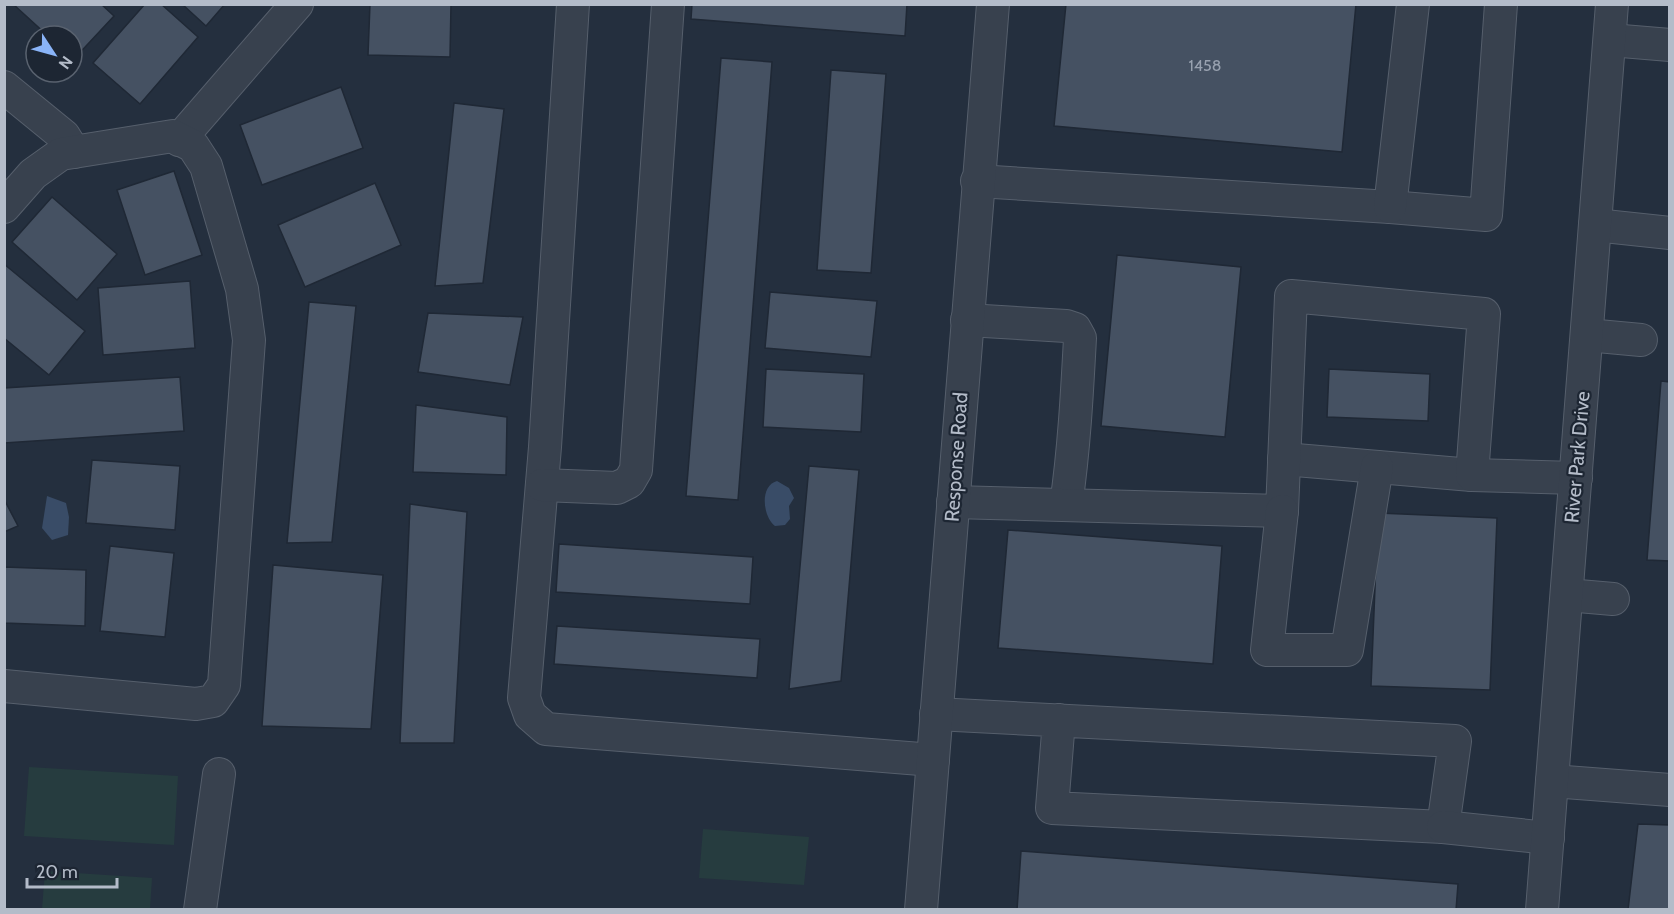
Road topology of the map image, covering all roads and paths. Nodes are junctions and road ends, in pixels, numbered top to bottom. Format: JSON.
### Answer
{"nodes":[{"id":1,"x":297,"y":4,"type":"edge"},
{"id":2,"x":573,"y":4,"type":"edge"},
{"id":3,"x":668,"y":4,"type":"edge"},
{"id":4,"x":993,"y":4,"type":"edge"},
{"id":5,"x":1413,"y":4,"type":"edge"},
{"id":6,"x":1501,"y":4,"type":"edge"},
{"id":7,"x":1612,"y":4,"type":"edge"},
{"id":8,"x":1610,"y":40,"type":"junction"},
{"id":9,"x":1670,"y":45,"type":"edge"},
{"id":10,"x":4,"y":87,"type":"edge"},
{"id":11,"x":179,"y":140,"type":"junction"},
{"id":12,"x":74,"y":152,"type":"junction"},
{"id":13,"x":977,"y":181,"type":"junction"},
{"id":14,"x":4,"y":207,"type":"edge"},
{"id":15,"x":1390,"y":207,"type":"junction"},
{"id":16,"x":1595,"y":225,"type":"junction"},
{"id":17,"x":1670,"y":233,"type":"edge"},
{"id":18,"x":967,"y":320,"type":"junction"},
{"id":19,"x":1587,"y":335,"type":"junction"},
{"id":20,"x":1641,"y":340,"type":"dead end"},
{"id":21,"x":1284,"y":459,"type":"junction"},
{"id":22,"x":1377,"y":467,"type":"junction"},
{"id":23,"x":1472,"y":475,"type":"junction"},
{"id":24,"x":1576,"y":478,"type":"junction"},
{"id":25,"x":542,"y":485,"type":"junction"},
{"id":26,"x":953,"y":502,"type":"junction"},
{"id":27,"x":1066,"y":505,"type":"junction"},
{"id":28,"x":1282,"y":512,"type":"junction"},
{"id":29,"x":1566,"y":595,"type":"junction"},
{"id":30,"x":1613,"y":599,"type":"dead end"},
{"id":31,"x":4,"y":686,"type":"edge"},
{"id":32,"x":936,"y":714,"type":"junction"},
{"id":33,"x":1059,"y":720,"type":"junction"},
{"id":34,"x":933,"y":760,"type":"junction"},
{"id":35,"x":219,"y":774,"type":"dead end"},
{"id":36,"x":1552,"y":781,"type":"junction"},
{"id":37,"x":1670,"y":790,"type":"edge"},
{"id":38,"x":1443,"y":827,"type":"junction"},
{"id":39,"x":1548,"y":838,"type":"junction"},
{"id":40,"x":200,"y":909,"type":"edge"},
{"id":41,"x":921,"y":909,"type":"edge"},
{"id":42,"x":1542,"y":909,"type":"edge"}],
"edges":[{"from":1,"to":11,"type":"street"},
{"from":2,"to":25,"type":"street"},
{"from":3,"to":25,"type":"street"},
{"from":4,"to":13,"type":"street","name":"Response Road"},
{"from":5,"to":15,"type":"street"},
{"from":6,"to":15,"type":"street"},
{"from":7,"to":8,"type":"street","name":"River Park Drive"},
{"from":8,"to":9,"type":"street"},
{"from":8,"to":16,"type":"street","name":"River Park Drive"},
{"from":10,"to":12,"type":"street"},
{"from":11,"to":12,"type":"street"},
{"from":11,"to":31,"type":"street"},
{"from":12,"to":14,"type":"street"},
{"from":13,"to":15,"type":"street"},
{"from":13,"to":18,"type":"street","name":"Response Road"},
{"from":16,"to":17,"type":"street"},
{"from":16,"to":19,"type":"street","name":"River Park Drive"},
{"from":18,"to":26,"type":"street","name":"Response Road"},
{"from":18,"to":27,"type":"street"},
{"from":19,"to":20,"type":"street"},
{"from":19,"to":24,"type":"street","name":"River Park Drive"},
{"from":21,"to":22,"type":"street"},
{"from":21,"to":23,"type":"street"},
{"from":21,"to":28,"type":"street"},
{"from":22,"to":23,"type":"street"},
{"from":22,"to":28,"type":"street"},
{"from":23,"to":24,"type":"street"},
{"from":24,"to":29,"type":"street","name":"River Park Drive"},
{"from":25,"to":34,"type":"street"},
{"from":26,"to":27,"type":"street"},
{"from":26,"to":32,"type":"street","name":"Response Road"},
{"from":27,"to":28,"type":"street"},
{"from":29,"to":30,"type":"street"},
{"from":29,"to":36,"type":"street","name":"River Park Drive"},
{"from":32,"to":33,"type":"street"},
{"from":32,"to":34,"type":"street","name":"Response Road"},
{"from":33,"to":38,"type":"street"},
{"from":33,"to":38,"type":"street"},
{"from":34,"to":41,"type":"street","name":"Response Road"},
{"from":35,"to":40,"type":"street"},
{"from":36,"to":37,"type":"street"},
{"from":36,"to":39,"type":"street","name":"River Park Drive"},
{"from":38,"to":39,"type":"street"},
{"from":39,"to":42,"type":"street","name":"River Park Drive"}]}
